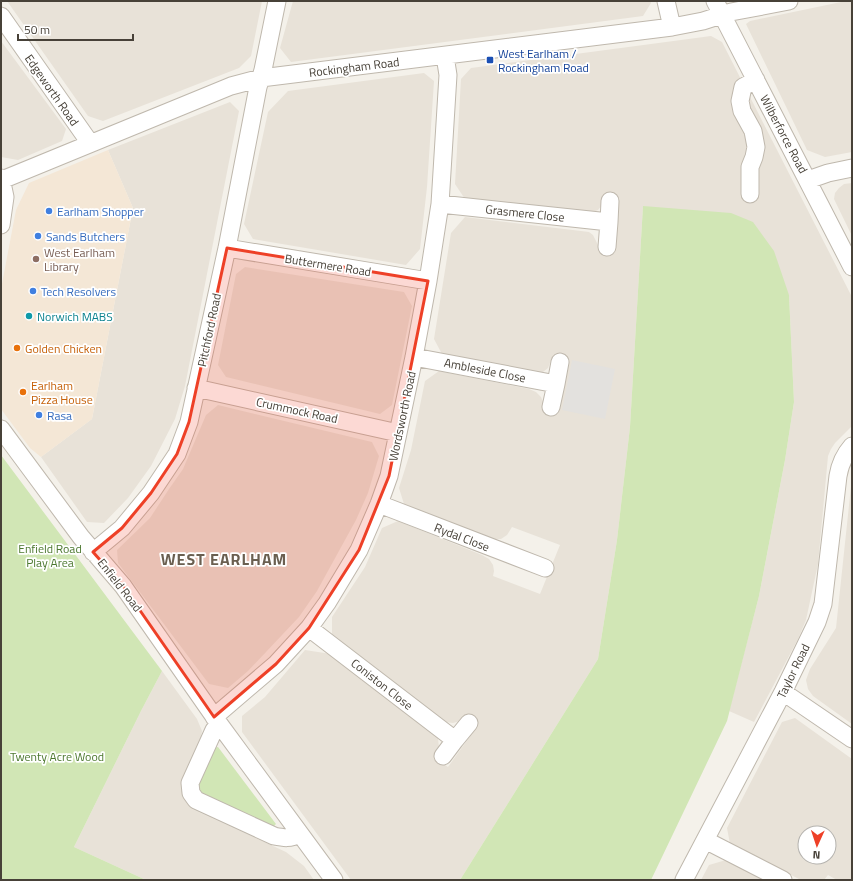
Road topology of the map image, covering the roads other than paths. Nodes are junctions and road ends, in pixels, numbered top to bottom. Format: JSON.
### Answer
{"nodes":[{"id":1,"x":276,"y":1,"type":"edge"},
{"id":2,"x":666,"y":1,"type":"edge"},
{"id":3,"x":789,"y":1,"type":"edge"},
{"id":4,"x":719,"y":8,"type":"edge"},
{"id":5,"x":1,"y":16,"type":"edge"},
{"id":6,"x":672,"y":27,"type":"junction"},
{"id":7,"x":445,"y":56,"type":"junction"},
{"id":8,"x":261,"y":78,"type":"junction"},
{"id":9,"x":756,"y":80,"type":"junction"},
{"id":10,"x":90,"y":143,"type":"junction"},
{"id":11,"x":852,"y":168,"type":"edge"},
{"id":12,"x":2,"y":179,"type":"edge"},
{"id":13,"x":808,"y":180,"type":"junction"},
{"id":14,"x":750,"y":194,"type":"dead end"},
{"id":15,"x":610,"y":201,"type":"dead end"},
{"id":16,"x":440,"y":204,"type":"junction"},
{"id":17,"x":609,"y":222,"type":"junction"},
{"id":18,"x":1,"y":225,"type":"edge"},
{"id":19,"x":607,"y":247,"type":"dead end"},
{"id":20,"x":227,"y":248,"type":"junction"},
{"id":21,"x":852,"y":267,"type":"edge"},
{"id":22,"x":428,"y":281,"type":"junction"},
{"id":23,"x":414,"y":357,"type":"junction"},
{"id":24,"x":560,"y":362,"type":"dead end"},
{"id":25,"x":556,"y":384,"type":"junction"},
{"id":26,"x":196,"y":388,"type":"junction"},
{"id":27,"x":551,"y":407,"type":"dead end"},
{"id":28,"x":1,"y":430,"type":"edge"},
{"id":29,"x":398,"y":433,"type":"junction"},
{"id":30,"x":852,"y":446,"type":"edge"},
{"id":31,"x":379,"y":504,"type":"junction"},
{"id":32,"x":93,"y":552,"type":"junction"},
{"id":33,"x":545,"y":568,"type":"dead end"},
{"id":34,"x":309,"y":628,"type":"junction"},
{"id":35,"x":783,"y":692,"type":"junction"},
{"id":36,"x":217,"y":721,"type":"junction"},
{"id":37,"x":469,"y":723,"type":"dead end"},
{"id":38,"x":852,"y":739,"type":"edge"},
{"id":39,"x":455,"y":740,"type":"junction"},
{"id":40,"x":443,"y":756,"type":"dead end"},
{"id":41,"x":300,"y":834,"type":"junction"},
{"id":42,"x":705,"y":840,"type":"junction"},
{"id":43,"x":334,"y":880,"type":"edge"},
{"id":44,"x":684,"y":880,"type":"edge"},
{"id":45,"x":783,"y":880,"type":"edge"}],
"edges":[{"from":1,"to":8,"type":"street","name":"Pitchford Road"},
{"from":2,"to":6,"type":"street"},
{"from":3,"to":4,"type":"street","name":"Rockingham Road"},
{"from":4,"to":6,"type":"street","name":"Rockingham Road"},
{"from":4,"to":9,"type":"street","name":"Wilberforce Road"},
{"from":5,"to":10,"type":"street","name":"Edgeworth Road"},
{"from":6,"to":7,"type":"street","name":"Rockingham Road"},
{"from":7,"to":8,"type":"street","name":"Rockingham Road"},
{"from":7,"to":16,"type":"street","name":"Wordsworth Road"},
{"from":8,"to":10,"type":"street","name":"Rockingham Road"},
{"from":8,"to":20,"type":"street","name":"Pitchford Road"},
{"from":9,"to":13,"type":"street","name":"Wilberforce Road"},
{"from":9,"to":14,"type":"street"},
{"from":10,"to":12,"type":"street","name":"Rockingham Road"},
{"from":11,"to":13,"type":"street"},
{"from":12,"to":18,"type":"street"},
{"from":13,"to":21,"type":"street","name":"Wilberforce Road"},
{"from":15,"to":17,"type":"street"},
{"from":16,"to":17,"type":"street","name":"Grasmere Close"},
{"from":16,"to":22,"type":"street","name":"Wordsworth Road"},
{"from":17,"to":19,"type":"street"},
{"from":20,"to":22,"type":"street","name":"Buttermere Road"},
{"from":20,"to":26,"type":"street","name":"Pitchford Road"},
{"from":22,"to":23,"type":"street","name":"Wordsworth Road"},
{"from":23,"to":25,"type":"street","name":"Ambleside Close"},
{"from":23,"to":29,"type":"street","name":"Wordsworth Road"},
{"from":24,"to":25,"type":"street"},
{"from":25,"to":27,"type":"street"},
{"from":26,"to":29,"type":"street","name":"Crummock Road"},
{"from":26,"to":32,"type":"street","name":"Pitchford Road"},
{"from":28,"to":32,"type":"street","name":"Enfield Road"},
{"from":29,"to":31,"type":"street","name":"Wordsworth Road"},
{"from":30,"to":35,"type":"street","name":"Taylor Road"},
{"from":31,"to":33,"type":"street","name":"Rydal Close"},
{"from":31,"to":34,"type":"street","name":"Wordsworth Road"},
{"from":32,"to":36,"type":"street","name":"Enfield Road"},
{"from":34,"to":36,"type":"street","name":"Wordsworth Road"},
{"from":34,"to":39,"type":"street","name":"Coniston Close"},
{"from":35,"to":38,"type":"street"},
{"from":35,"to":42,"type":"street","name":"Taylor Road"},
{"from":36,"to":41,"type":"street","name":"Enfield Road"},
{"from":36,"to":41,"type":"street"},
{"from":37,"to":39,"type":"street"},
{"from":39,"to":40,"type":"street"},
{"from":41,"to":43,"type":"street","name":"Enfield Road"},
{"from":42,"to":44,"type":"street","name":"Taylor Road"},
{"from":42,"to":45,"type":"street"}]}
